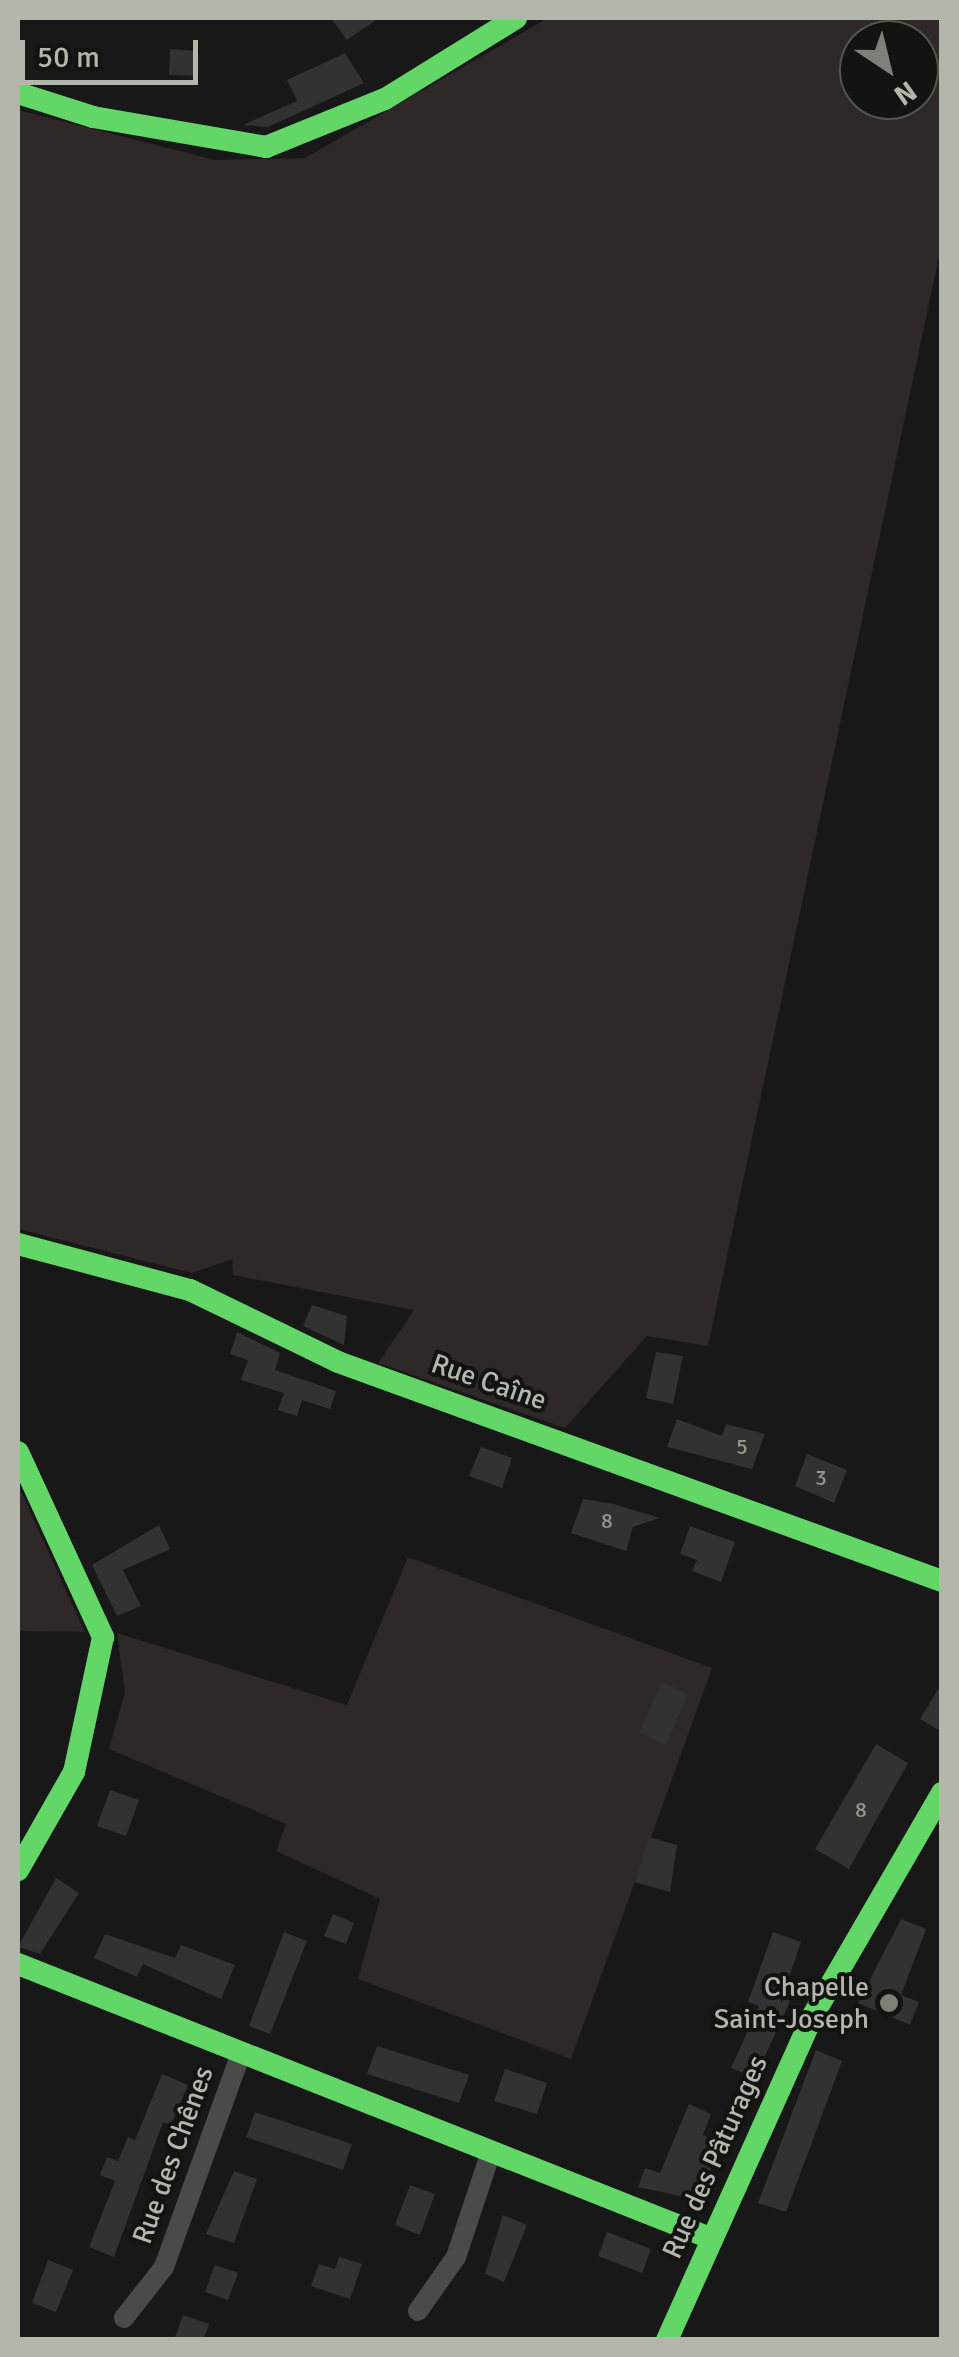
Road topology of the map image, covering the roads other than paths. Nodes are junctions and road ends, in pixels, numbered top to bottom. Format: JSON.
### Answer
{"nodes":[{"id":1,"x":516,"y":18,"type":"edge"},
{"id":2,"x":18,"y":92,"type":"edge"},
{"id":3,"x":18,"y":1244,"type":"edge"},
{"id":4,"x":18,"y":1452,"type":"edge"},
{"id":5,"x":942,"y":1581,"type":"edge"},
{"id":6,"x":942,"y":1793,"type":"edge"},
{"id":7,"x":18,"y":1870,"type":"edge"},
{"id":8,"x":18,"y":1964,"type":"edge"},
{"id":9,"x":240,"y":2059,"type":"junction"},
{"id":10,"x":490,"y":2155,"type":"junction"},
{"id":11,"x":710,"y":2238,"type":"junction"},
{"id":12,"x":418,"y":2311,"type":"dead end"},
{"id":13,"x":124,"y":2318,"type":"dead end"},
{"id":14,"x":667,"y":2340,"type":"edge"}],
"edges":[{"from":1,"to":2,"type":"street"},
{"from":3,"to":5,"type":"street","name":"Rue Caîne"},
{"from":4,"to":7,"type":"street"},
{"from":6,"to":11,"type":"street","name":"Rue des Pâturages"},
{"from":8,"to":9,"type":"street","name":"Rue des Chênes"},
{"from":9,"to":10,"type":"street","name":"Rue des Chênes"},
{"from":9,"to":13,"type":"street","name":"Rue des Chênes"},
{"from":10,"to":11,"type":"street","name":"Rue des Chênes"},
{"from":10,"to":12,"type":"street"},
{"from":11,"to":14,"type":"street","name":"Rue des Pâturages"}]}
